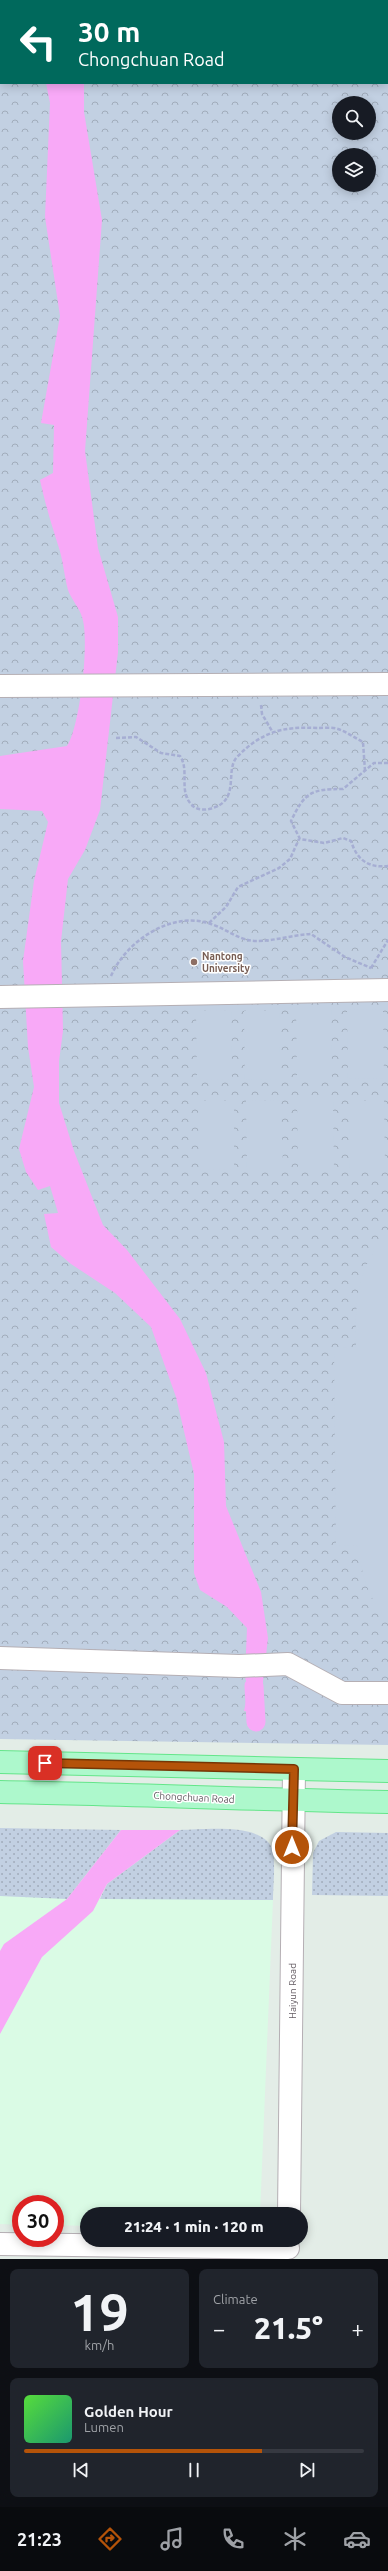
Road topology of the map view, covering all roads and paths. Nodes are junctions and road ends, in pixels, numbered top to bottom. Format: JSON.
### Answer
{"nodes":[{"id":1,"x":258,"y":684,"type":"junction"},
{"id":2,"x":388,"y":684,"type":"edge"},
{"id":3,"x":0,"y":686,"type":"edge"},
{"id":4,"x":272,"y":731,"type":"junction"},
{"id":5,"x":116,"y":738,"type":"dead end"},
{"id":6,"x":388,"y":763,"type":"edge"},
{"id":7,"x":365,"y":771,"type":"junction"},
{"id":8,"x":300,"y":839,"type":"junction"},
{"id":9,"x":388,"y":866,"type":"edge"},
{"id":10,"x":209,"y":923,"type":"junction"},
{"id":11,"x":388,"y":940,"type":"edge"},
{"id":12,"x":371,"y":968,"type":"junction"},
{"id":13,"x":379,"y":990,"type":"edge"},
{"id":14,"x":103,"y":994,"type":"junction"},
{"id":15,"x":0,"y":997,"type":"edge"},
{"id":16,"x":0,"y":1658,"type":"edge"},
{"id":17,"x":388,"y":1693,"type":"edge"},
{"id":18,"x":0,"y":1762,"type":"edge"},
{"id":19,"x":294,"y":1769,"type":"junction"},
{"id":20,"x":388,"y":1771,"type":"edge"},
{"id":21,"x":0,"y":1792,"type":"edge"},
{"id":22,"x":292,"y":1800,"type":"junction"},
{"id":23,"x":388,"y":1802,"type":"edge"},
{"id":24,"x":289,"y":2207,"type":"edge"},
{"id":25,"x":0,"y":2244,"type":"edge"},
{"id":26,"x":288,"y":2249,"type":"edge"}],
"edges":[{"from":1,"to":2,"type":"street"},
{"from":1,"to":3,"type":"street"},
{"from":1,"to":4,"type":"path"},
{"from":4,"to":5,"type":"path"},
{"from":4,"to":7,"type":"path"},
{"from":6,"to":7,"type":"path"},
{"from":7,"to":8,"type":"path"},
{"from":8,"to":9,"type":"path"},
{"from":8,"to":10,"type":"path"},
{"from":10,"to":12,"type":"path"},
{"from":10,"to":14,"type":"path"},
{"from":11,"to":12,"type":"path"},
{"from":12,"to":13,"type":"path"},
{"from":13,"to":14,"type":"street"},
{"from":14,"to":15,"type":"street"},
{"from":16,"to":17,"type":"street"},
{"from":18,"to":19,"type":"main road"},
{"from":19,"to":20,"type":"main road"},
{"from":19,"to":22,"type":"street","name":"Haiyun Road"},
{"from":21,"to":22,"type":"main road","name":"Chongchuan Road"},
{"from":22,"to":23,"type":"main road","name":"Chongchuan Road"},
{"from":22,"to":24,"type":"street","name":"Haiyun Road"},
{"from":25,"to":26,"type":"street"}]}
